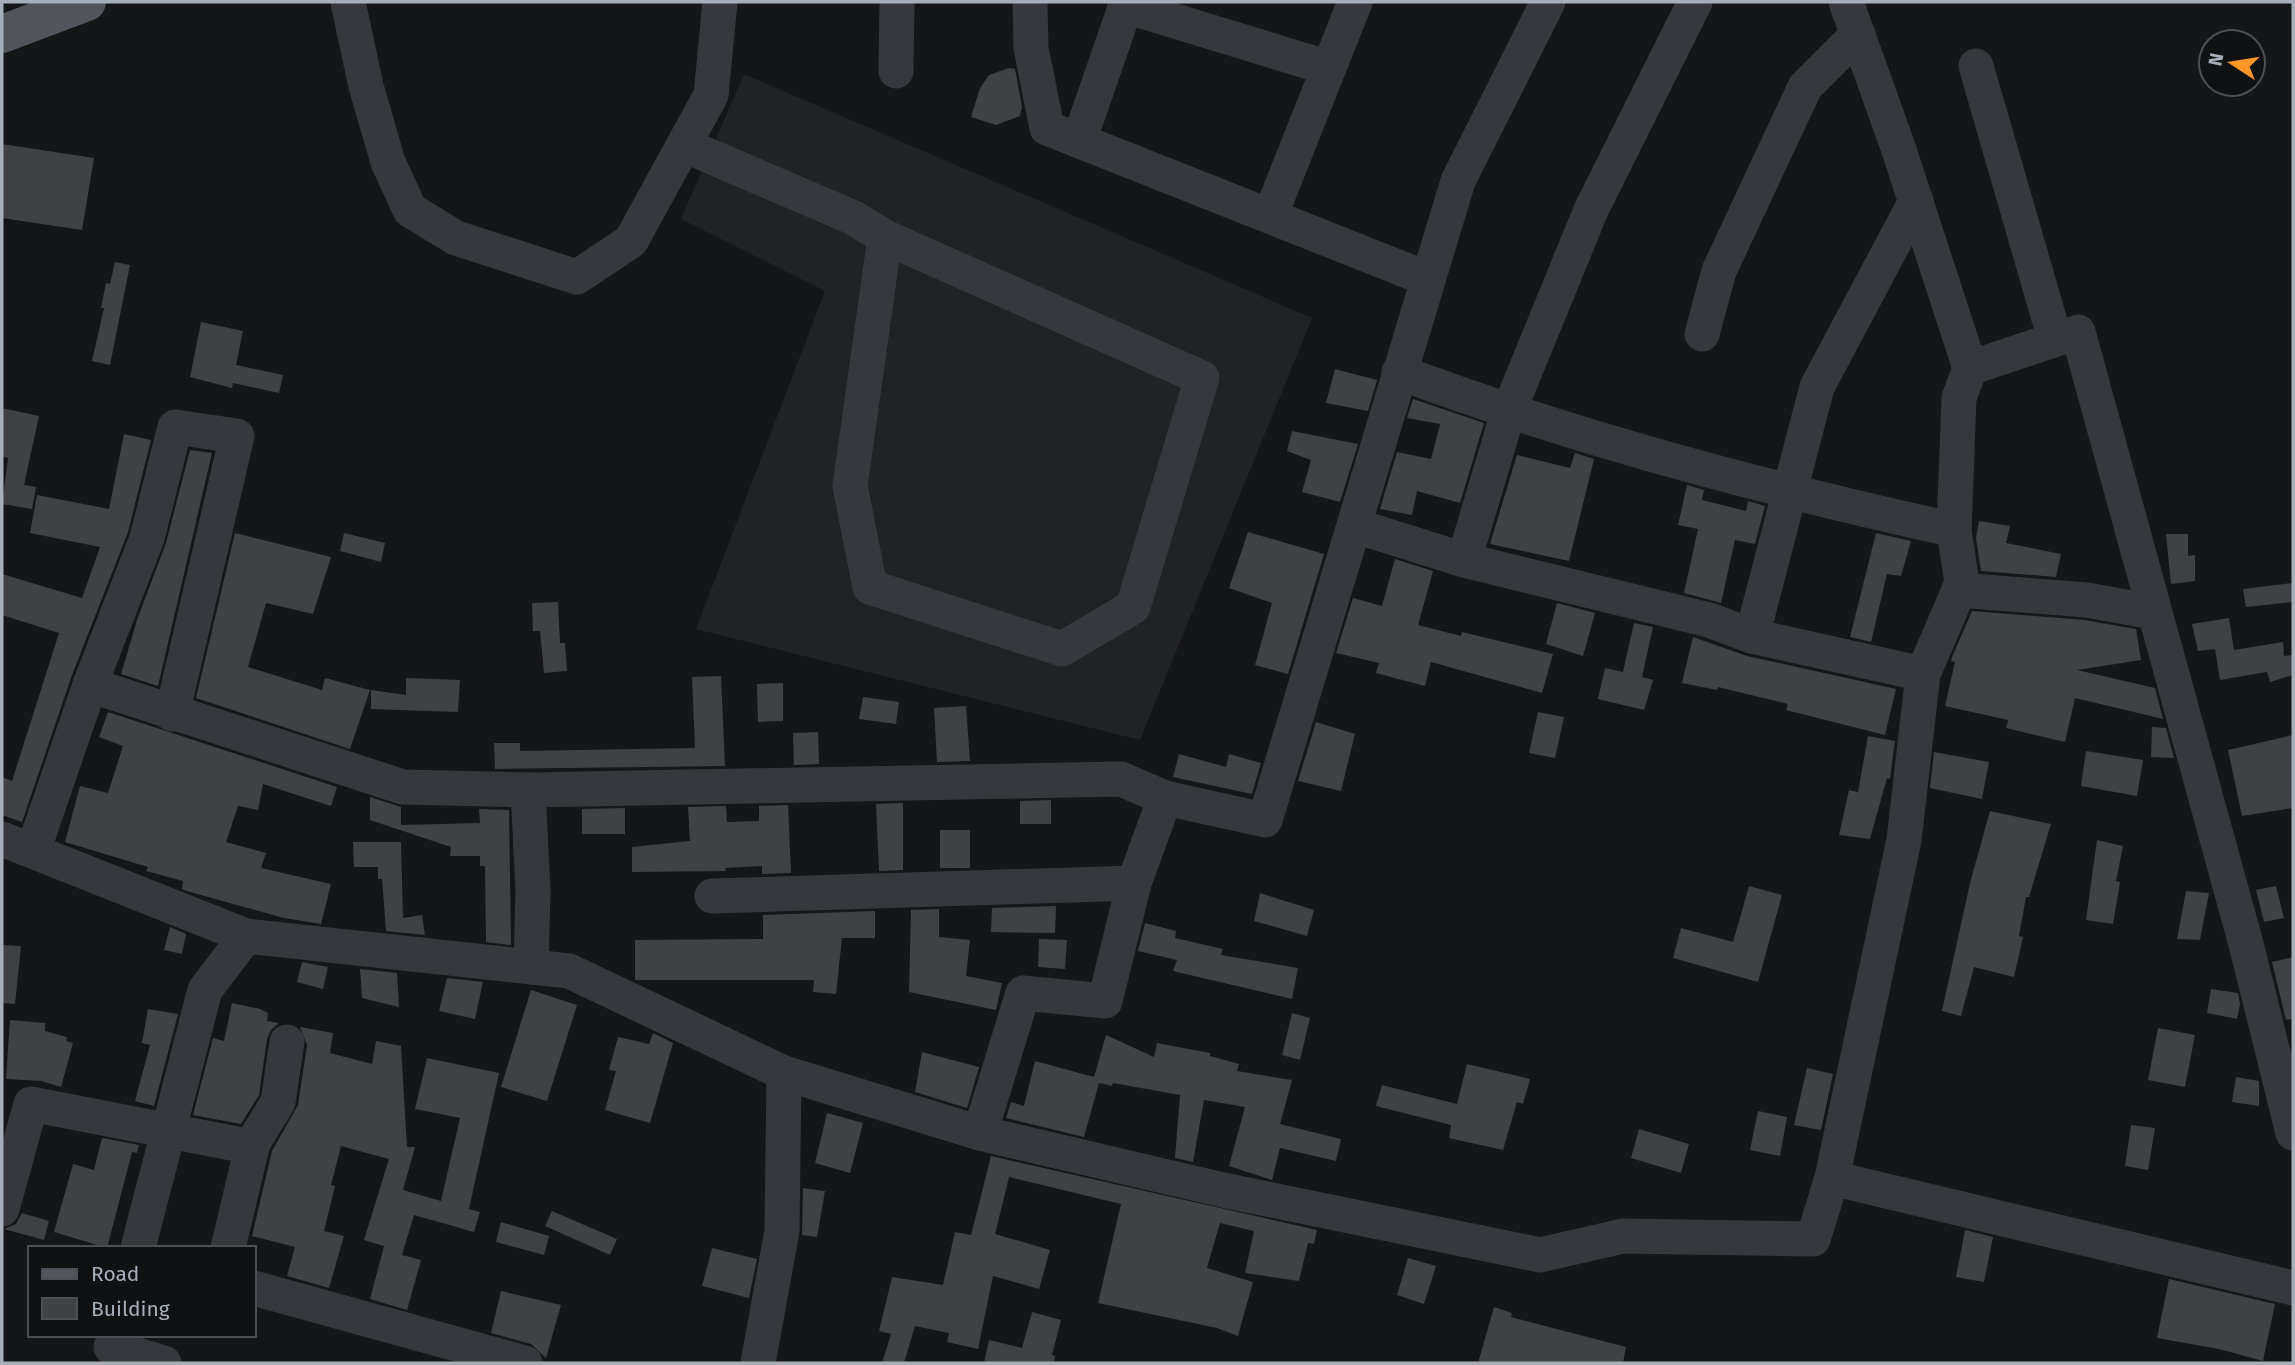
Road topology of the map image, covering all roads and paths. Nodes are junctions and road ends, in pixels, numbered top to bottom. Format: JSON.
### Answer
{"nodes":[{"id":1,"x":87,"y":2,"type":"edge"},
{"id":2,"x":348,"y":2,"type":"edge"},
{"id":3,"x":720,"y":2,"type":"edge"},
{"id":4,"x":897,"y":2,"type":"edge"},
{"id":5,"x":1030,"y":2,"type":"edge"},
{"id":6,"x":1355,"y":2,"type":"edge"},
{"id":7,"x":1548,"y":2,"type":"edge"},
{"id":8,"x":1695,"y":2,"type":"edge"},
{"id":9,"x":1846,"y":2,"type":"edge"},
{"id":10,"x":1127,"y":4,"type":"edge"},
{"id":11,"x":2,"y":34,"type":"edge"},
{"id":12,"x":1858,"y":34,"type":"junction"},
{"id":13,"x":1976,"y":66,"type":"dead end"},
{"id":14,"x":1329,"y":68,"type":"junction"},
{"id":15,"x":896,"y":71,"type":"dead end"},
{"id":16,"x":1079,"y":141,"type":"junction"},
{"id":17,"x":684,"y":145,"type":"junction"},
{"id":18,"x":1916,"y":201,"type":"junction"},
{"id":19,"x":1270,"y":216,"type":"junction"},
{"id":20,"x":886,"y":237,"type":"junction"},
{"id":21,"x":1428,"y":279,"type":"junction"},
{"id":22,"x":1702,"y":334,"type":"dead end"},
{"id":23,"x":2055,"y":339,"type":"junction"},
{"id":24,"x":1970,"y":368,"type":"junction"},
{"id":25,"x":1399,"y":372,"type":"junction"},
{"id":26,"x":1508,"y":413,"type":"junction"},
{"id":27,"x":1788,"y":493,"type":"junction"},
{"id":28,"x":1356,"y":526,"type":"junction"},
{"id":29,"x":1955,"y":530,"type":"junction"},
{"id":30,"x":1464,"y":560,"type":"junction"},
{"id":31,"x":1959,"y":590,"type":"junction"},
{"id":32,"x":2153,"y":612,"type":"junction"},
{"id":33,"x":1752,"y":636,"type":"junction"},
{"id":34,"x":1923,"y":674,"type":"junction"},
{"id":35,"x":90,"y":685,"type":"junction"},
{"id":36,"x":172,"y":714,"type":"junction"},
{"id":37,"x":528,"y":790,"type":"junction"},
{"id":38,"x":1165,"y":798,"type":"junction"},
{"id":39,"x":17,"y":845,"type":"edge"},
{"id":40,"x":1134,"y":883,"type":"junction"},
{"id":41,"x":712,"y":896,"type":"dead end"},
{"id":42,"x":246,"y":936,"type":"junction"},
{"id":43,"x":531,"y":967,"type":"junction"},
{"id":44,"x":287,"y":1042,"type":"dead end"},
{"id":45,"x":784,"y":1073,"type":"junction"},
{"id":46,"x":169,"y":1129,"type":"junction"},
{"id":47,"x":980,"y":1133,"type":"junction"},
{"id":48,"x":2293,"y":1133,"type":"edge"},
{"id":49,"x":251,"y":1146,"type":"junction"},
{"id":50,"x":1832,"y":1178,"type":"junction"},
{"id":51,"x":2,"y":1209,"type":"edge"},
{"id":52,"x":139,"y":1246,"type":"edge"},
{"id":53,"x":228,"y":1246,"type":"edge"},
{"id":54,"x":2293,"y":1288,"type":"edge"},
{"id":55,"x":256,"y":1289,"type":"edge"},
{"id":56,"x":110,"y":1349,"type":"edge"},
{"id":57,"x":164,"y":1363,"type":"edge"},
{"id":58,"x":525,"y":1363,"type":"edge"},
{"id":59,"x":758,"y":1363,"type":"edge"}],
"edges":[{"from":1,"to":11,"type":"main road"},
{"from":2,"to":17,"type":"street"},
{"from":3,"to":17,"type":"street"},
{"from":4,"to":15,"type":"street"},
{"from":5,"to":16,"type":"street"},
{"from":6,"to":14,"type":"street"},
{"from":7,"to":21,"type":"street"},
{"from":8,"to":26,"type":"street"},
{"from":9,"to":12,"type":"street"},
{"from":10,"to":14,"type":"street"},
{"from":10,"to":16,"type":"street"},
{"from":12,"to":18,"type":"street"},
{"from":12,"to":22,"type":"street"},
{"from":13,"to":23,"type":"street"},
{"from":14,"to":19,"type":"street"},
{"from":16,"to":19,"type":"street"},
{"from":17,"to":20,"type":"street"},
{"from":18,"to":24,"type":"street"},
{"from":18,"to":27,"type":"street"},
{"from":19,"to":21,"type":"street"},
{"from":20,"to":20,"type":"street"},
{"from":21,"to":25,"type":"street"},
{"from":23,"to":24,"type":"street"},
{"from":23,"to":32,"type":"street"},
{"from":24,"to":29,"type":"street"},
{"from":25,"to":26,"type":"street"},
{"from":25,"to":28,"type":"street"},
{"from":26,"to":27,"type":"street"},
{"from":26,"to":30,"type":"street"},
{"from":27,"to":29,"type":"street"},
{"from":27,"to":33,"type":"street"},
{"from":28,"to":30,"type":"street"},
{"from":28,"to":38,"type":"street"},
{"from":29,"to":31,"type":"street"},
{"from":30,"to":33,"type":"street"},
{"from":31,"to":32,"type":"street"},
{"from":31,"to":34,"type":"street"},
{"from":32,"to":48,"type":"street"},
{"from":33,"to":34,"type":"street"},
{"from":34,"to":50,"type":"street"},
{"from":35,"to":36,"type":"street"},
{"from":35,"to":36,"type":"street"},
{"from":35,"to":39,"type":"street"},
{"from":36,"to":37,"type":"street"},
{"from":37,"to":38,"type":"street"},
{"from":37,"to":43,"type":"street"},
{"from":38,"to":40,"type":"street"},
{"from":39,"to":42,"type":"street"},
{"from":40,"to":41,"type":"street"},
{"from":40,"to":47,"type":"street"},
{"from":42,"to":43,"type":"street"},
{"from":42,"to":46,"type":"street"},
{"from":43,"to":45,"type":"street"},
{"from":44,"to":49,"type":"street"},
{"from":45,"to":47,"type":"street"},
{"from":45,"to":59,"type":"street"},
{"from":46,"to":49,"type":"street"},
{"from":46,"to":51,"type":"street"},
{"from":46,"to":52,"type":"street"},
{"from":47,"to":50,"type":"street"},
{"from":49,"to":53,"type":"street"},
{"from":50,"to":54,"type":"street"},
{"from":55,"to":58,"type":"street"},
{"from":56,"to":57,"type":"street"}]}
